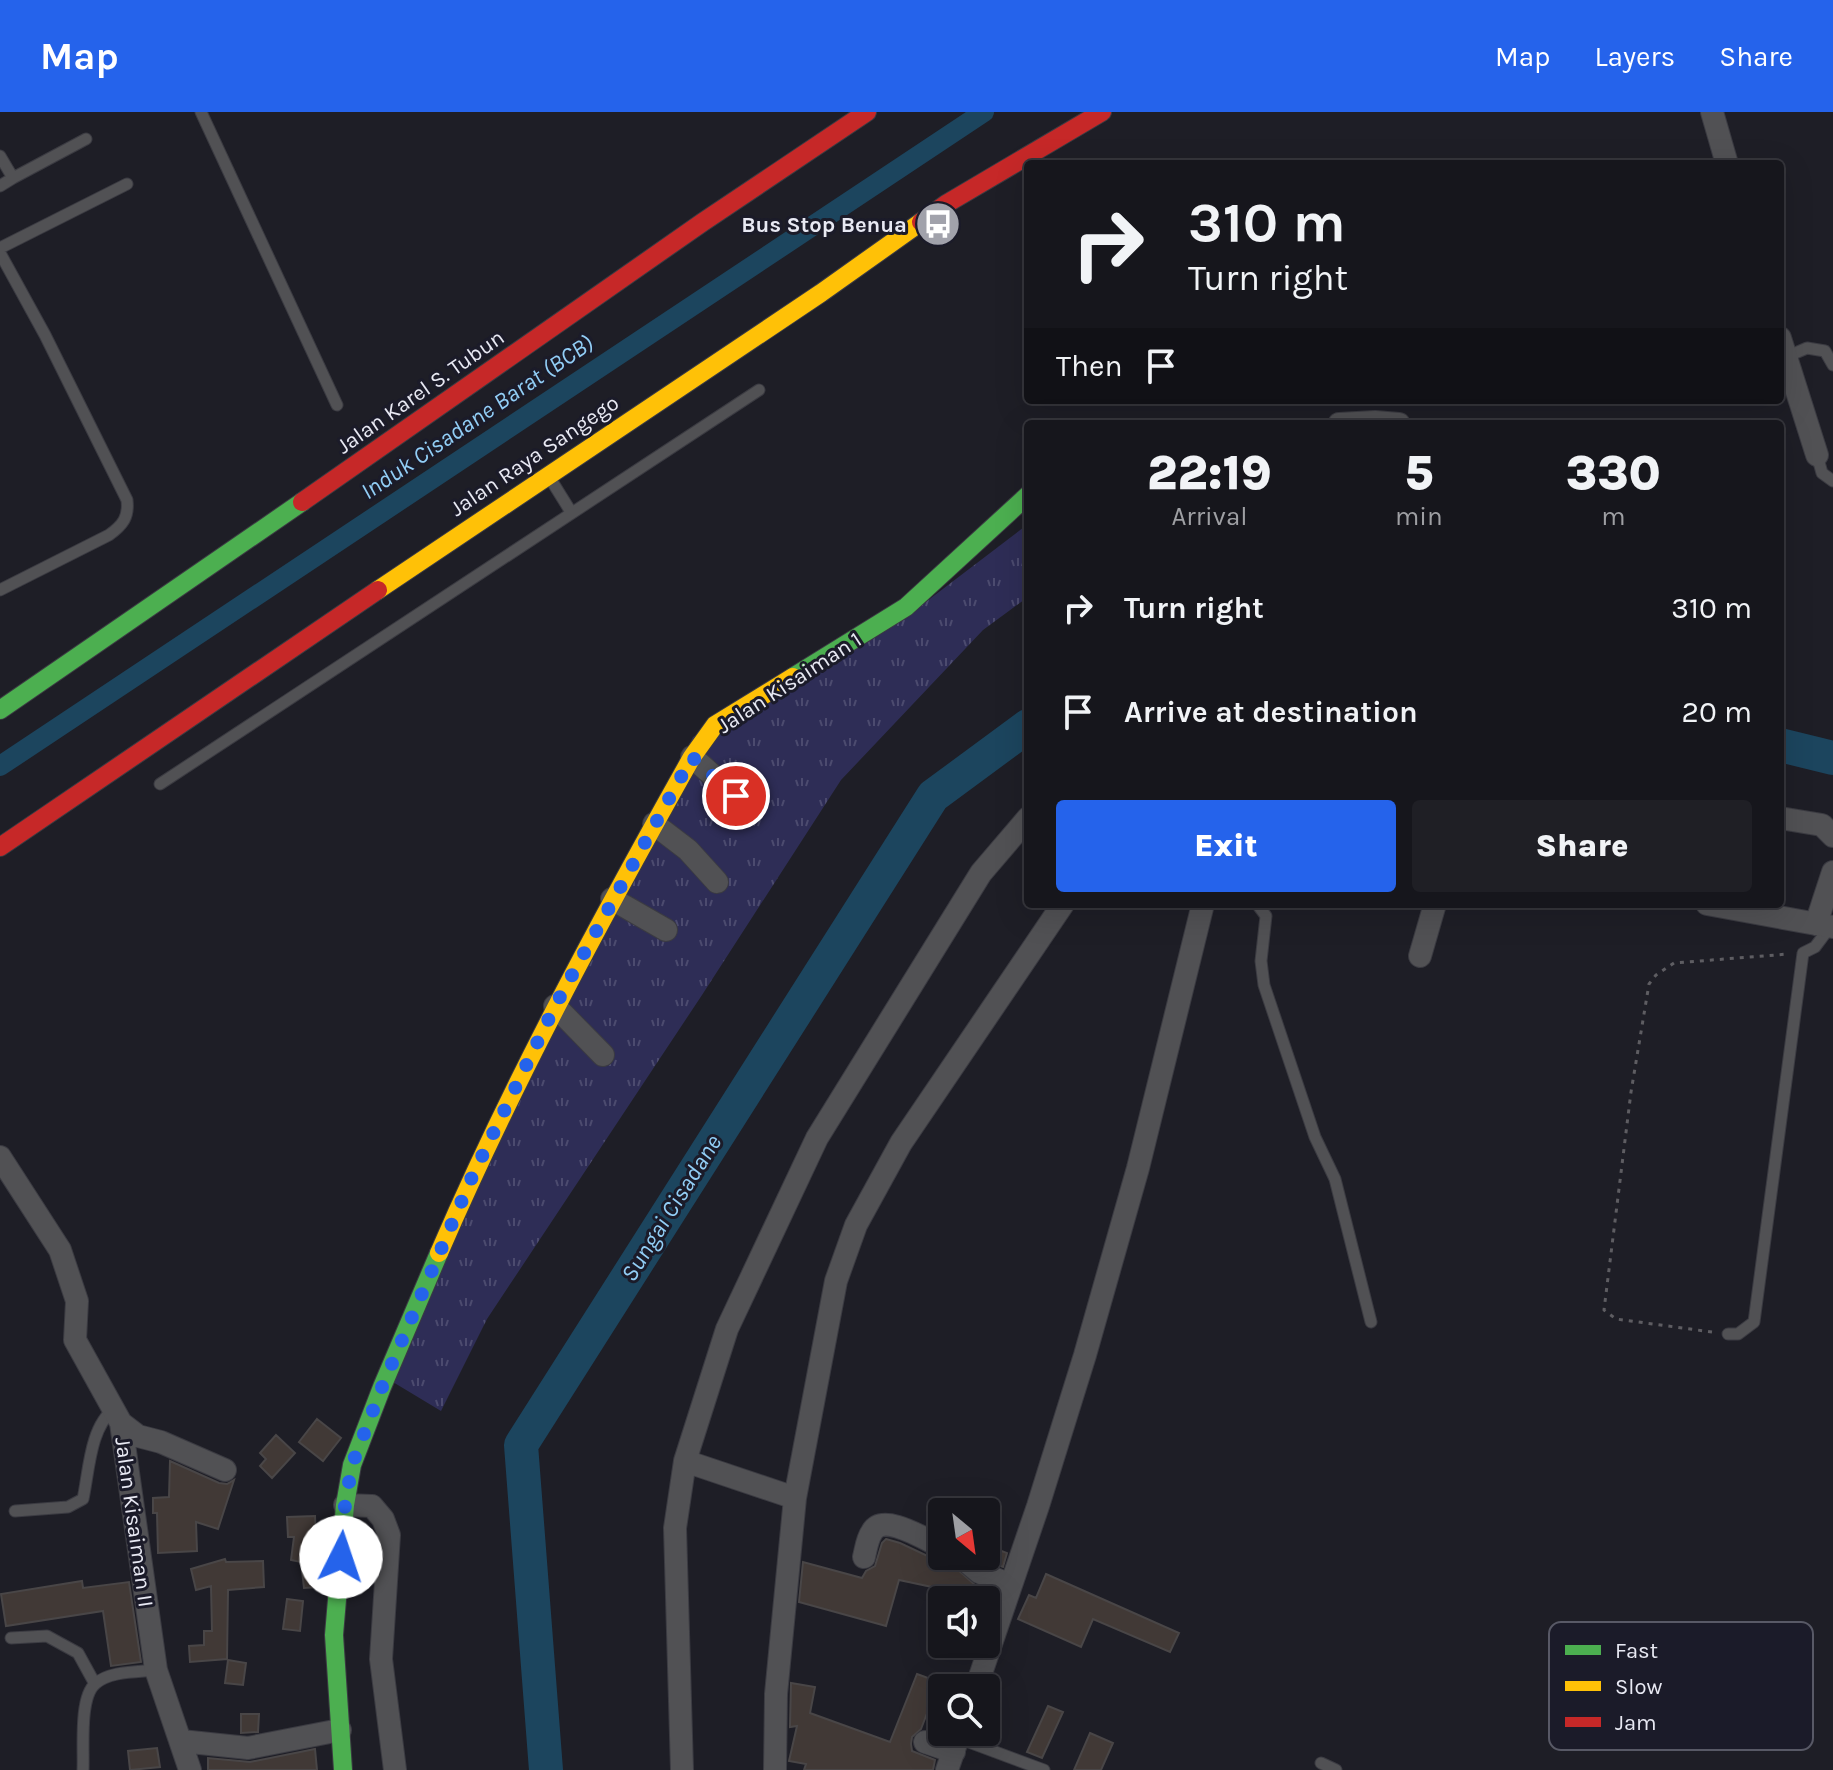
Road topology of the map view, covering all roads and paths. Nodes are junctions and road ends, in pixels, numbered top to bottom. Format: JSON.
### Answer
{"nodes":[{"id":1,"x":201,"y":112,"type":"edge"},
{"id":2,"x":867,"y":112,"type":"edge"},
{"id":3,"x":1102,"y":112,"type":"edge"},
{"id":4,"x":1712,"y":112,"type":"edge"},
{"id":5,"x":86,"y":139,"type":"dead end"},
{"id":6,"x":0,"y":156,"type":"edge"},
{"id":7,"x":1726,"y":160,"type":"edge"},
{"id":8,"x":13,"y":178,"type":"junction"},
{"id":9,"x":127,"y":184,"type":"dead end"},
{"id":10,"x":0,"y":186,"type":"edge"},
{"id":11,"x":0,"y":251,"type":"edge"},
{"id":12,"x":1784,"y":347,"type":"edge"},
{"id":13,"x":1784,"y":350,"type":"edge"},
{"id":14,"x":1833,"y":365,"type":"edge"},
{"id":15,"x":759,"y":390,"type":"dead end"},
{"id":16,"x":337,"y":405,"type":"dead end"},
{"id":17,"x":1817,"y":455,"type":"joint"},
{"id":18,"x":548,"y":474,"type":"junction"},
{"id":19,"x":1833,"y":481,"type":"edge"},
{"id":20,"x":1024,"y":499,"type":"edge"},
{"id":21,"x":571,"y":512,"type":"junction"},
{"id":22,"x":0,"y":590,"type":"edge"},
{"id":23,"x":0,"y":710,"type":"edge"},
{"id":24,"x":692,"y":757,"type":"junction"},
{"id":25,"x":160,"y":784,"type":"dead end"},
{"id":26,"x":747,"y":811,"type":"dead end"},
{"id":27,"x":1784,"y":819,"type":"edge"},
{"id":28,"x":1024,"y":823,"type":"edge"},
{"id":29,"x":654,"y":824,"type":"junction"},
{"id":30,"x":1833,"y":836,"type":"edge"},
{"id":31,"x":0,"y":847,"type":"edge"},
{"id":32,"x":1833,"y":872,"type":"edge"},
{"id":33,"x":717,"y":882,"type":"dead end"},
{"id":34,"x":612,"y":899,"type":"junction"},
{"id":35,"x":1060,"y":908,"type":"edge"},
{"id":36,"x":1202,"y":908,"type":"edge"},
{"id":37,"x":1260,"y":908,"type":"edge"},
{"id":38,"x":1434,"y":908,"type":"edge"},
{"id":39,"x":1729,"y":908,"type":"edge"},
{"id":40,"x":1827,"y":926,"type":"edge"},
{"id":41,"x":666,"y":930,"type":"dead end"},
{"id":42,"x":1803,"y":953,"type":"junction"},
{"id":43,"x":1420,"y":956,"type":"dead end"},
{"id":44,"x":555,"y":1006,"type":"junction"},
{"id":45,"x":603,"y":1055,"type":"dead end"},
{"id":46,"x":0,"y":1157,"type":"edge"},
{"id":47,"x":1371,"y":1322,"type":"dead end"},
{"id":48,"x":1728,"y":1334,"type":"joint"},
{"id":49,"x":118,"y":1416,"type":"junction"},
{"id":50,"x":685,"y":1461,"type":"junction"},
{"id":51,"x":225,"y":1470,"type":"dead end"},
{"id":52,"x":795,"y":1498,"type":"junction"},
{"id":53,"x":345,"y":1505,"type":"junction"},
{"id":54,"x":15,"y":1511,"type":"dead end"},
{"id":55,"x":928,"y":1541,"type":"edge"},
{"id":56,"x":864,"y":1557,"type":"dead end"},
{"id":57,"x":977,"y":1570,"type":"edge"},
{"id":58,"x":1010,"y":1585,"type":"junction"},
{"id":59,"x":11,"y":1638,"type":"dead end"},
{"id":60,"x":156,"y":1670,"type":"junction"},
{"id":61,"x":981,"y":1674,"type":"edge"},
{"id":62,"x":95,"y":1684,"type":"junction"},
{"id":63,"x":340,"y":1730,"type":"junction"},
{"id":64,"x":181,"y":1741,"type":"junction"},
{"id":65,"x":925,"y":1742,"type":"dead end"},
{"id":66,"x":955,"y":1748,"type":"edge"},
{"id":67,"x":1321,"y":1763,"type":"dead end"},
{"id":68,"x":83,"y":1770,"type":"edge"},
{"id":69,"x":190,"y":1770,"type":"edge"},
{"id":70,"x":343,"y":1770,"type":"edge"},
{"id":71,"x":395,"y":1770,"type":"edge"},
{"id":72,"x":682,"y":1770,"type":"edge"},
{"id":73,"x":775,"y":1770,"type":"edge"},
{"id":74,"x":1044,"y":1770,"type":"edge"},
{"id":75,"x":1336,"y":1770,"type":"edge"}],
"edges":[{"from":1,"to":16,"type":"lane"},
{"from":2,"to":23,"type":"street","name":"Jalan Karel S. Tubun"},
{"from":3,"to":18,"type":"street","name":"Jalan Raya Sangego"},
{"from":4,"to":7,"type":"street"},
{"from":5,"to":8,"type":"lane"},
{"from":6,"to":8,"type":"lane"},
{"from":8,"to":10,"type":"lane"},
{"from":9,"to":11,"type":"lane"},
{"from":11,"to":22,"type":"lane"},
{"from":12,"to":14,"type":"lane"},
{"from":13,"to":17,"type":"street"},
{"from":15,"to":21,"type":"lane"},
{"from":17,"to":19,"type":"lane"},
{"from":18,"to":21,"type":"lane"},
{"from":18,"to":31,"type":"street","name":"Jalan Raya Sangego"},
{"from":20,"to":24,"type":"street","name":"Jalan Kisaiman 1"},
{"from":21,"to":25,"type":"lane"},
{"from":24,"to":26,"type":"street"},
{"from":24,"to":29,"type":"street","name":"Jalan Kisaiman 1"},
{"from":27,"to":30,"type":"street"},
{"from":28,"to":50,"type":"street"},
{"from":29,"to":33,"type":"street"},
{"from":29,"to":34,"type":"street","name":"Jalan Kisaiman 1"},
{"from":32,"to":40,"type":"street"},
{"from":34,"to":41,"type":"street"},
{"from":34,"to":44,"type":"street","name":"Jalan Kisaiman 1"},
{"from":35,"to":52,"type":"street"},
{"from":36,"to":58,"type":"street"},
{"from":37,"to":47,"type":"lane"},
{"from":38,"to":43,"type":"street"},
{"from":39,"to":40,"type":"street"},
{"from":40,"to":42,"type":"lane"},
{"from":42,"to":48,"type":"lane"},
{"from":42,"to":48,"type":"path"},
{"from":44,"to":45,"type":"street"},
{"from":44,"to":53,"type":"street","name":"Jalan Kisaiman 1"},
{"from":46,"to":49,"type":"street","name":"Jalan Kisaiman II"},
{"from":49,"to":51,"type":"street"},
{"from":49,"to":54,"type":"lane"},
{"from":49,"to":60,"type":"street","name":"Jalan Kisaiman II"},
{"from":50,"to":52,"type":"street"},
{"from":50,"to":72,"type":"street"},
{"from":52,"to":73,"type":"street"},
{"from":53,"to":63,"type":"street","name":"Jalan Kisaiman 1"},
{"from":53,"to":71,"type":"street"},
{"from":55,"to":56,"type":"street"},
{"from":57,"to":58,"type":"street"},
{"from":58,"to":61,"type":"street"},
{"from":59,"to":62,"type":"lane"},
{"from":60,"to":62,"type":"lane"},
{"from":60,"to":64,"type":"street","name":"Jalan Kisaiman II"},
{"from":62,"to":68,"type":"lane"},
{"from":63,"to":64,"type":"street"},
{"from":63,"to":70,"type":"street","name":"Jalan Kisaiman 1"},
{"from":64,"to":69,"type":"street","name":"Jalan Kisaiman II"},
{"from":65,"to":66,"type":"street"},
{"from":66,"to":74,"type":"lane"},
{"from":67,"to":75,"type":"lane"}]}
